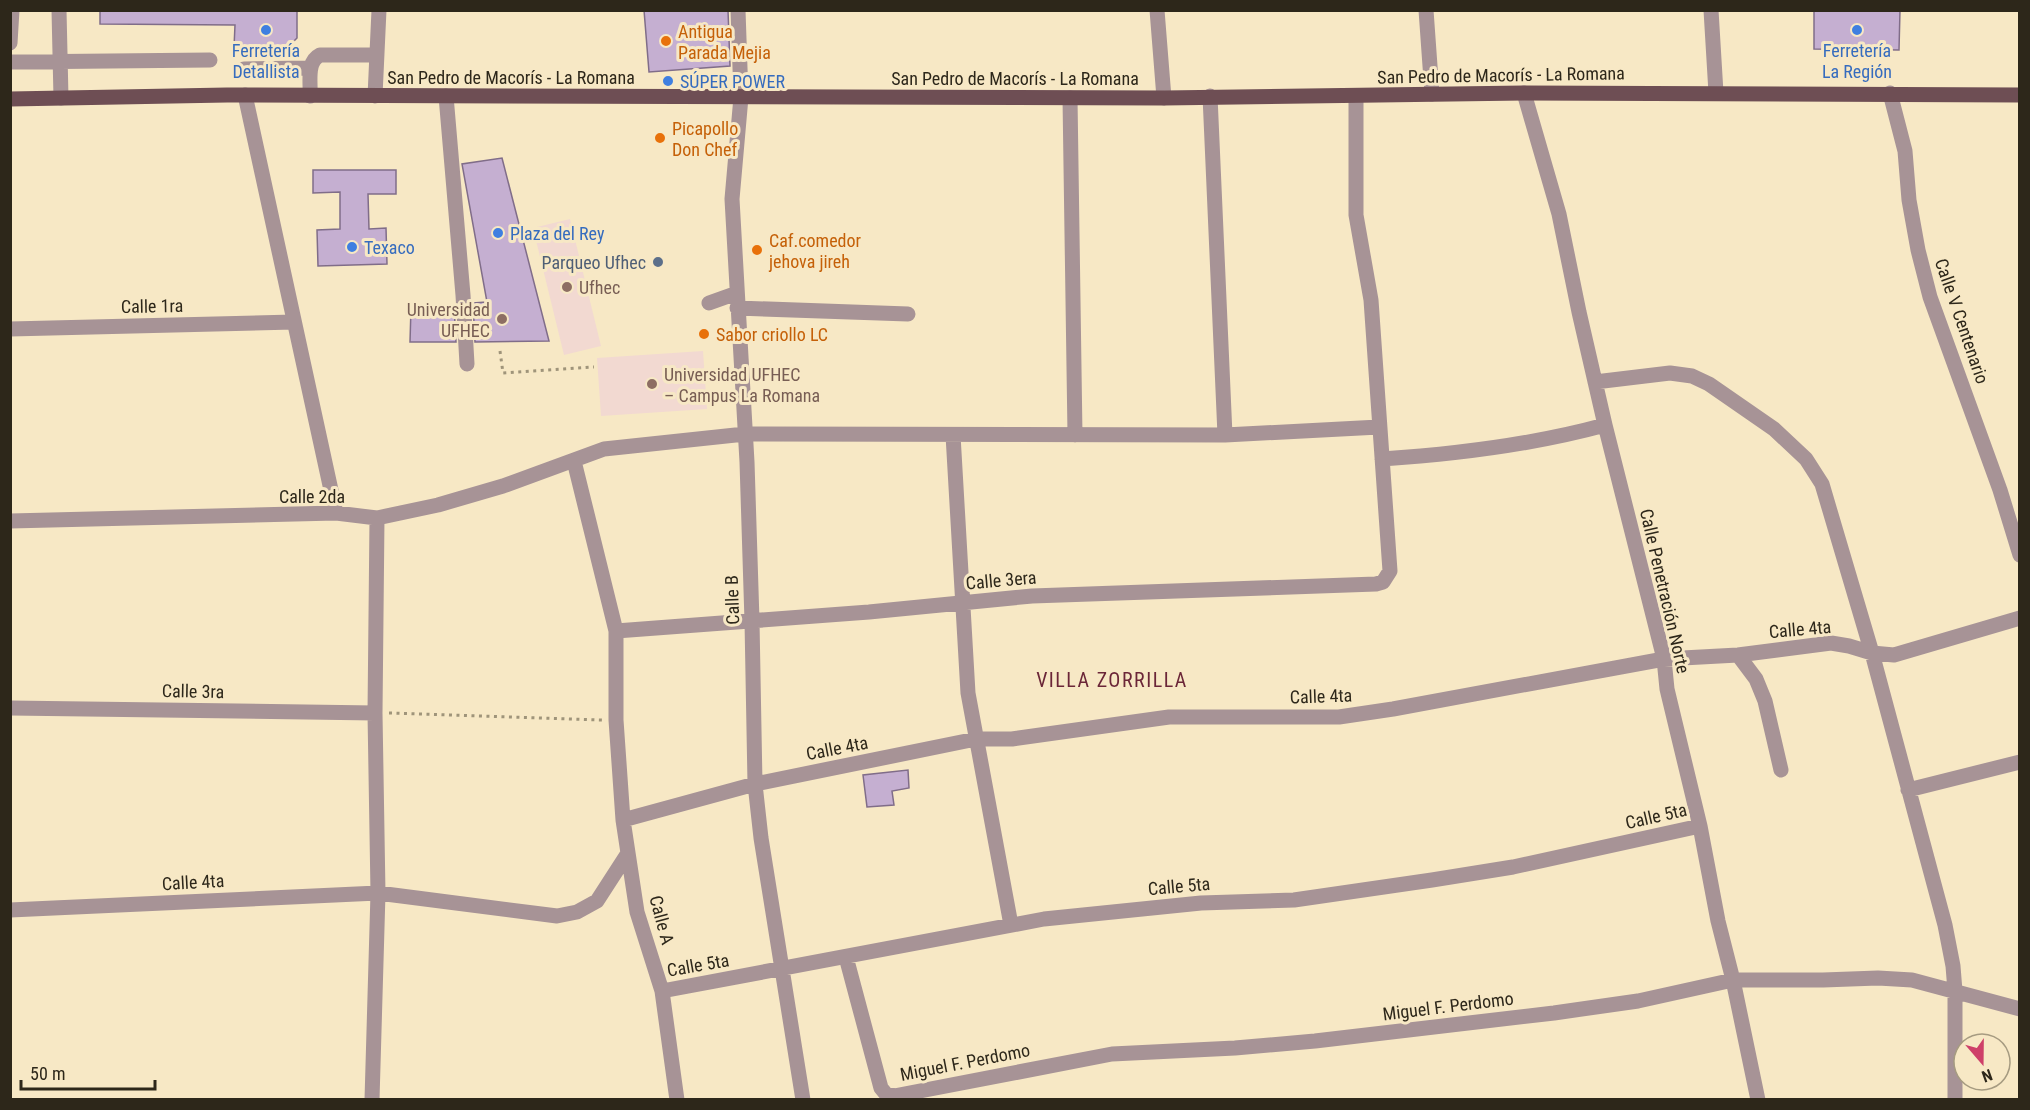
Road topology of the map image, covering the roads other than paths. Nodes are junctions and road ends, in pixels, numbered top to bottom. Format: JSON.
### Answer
{"nodes":[{"id":1,"x":12,"y":10,"type":"edge"},
{"id":2,"x":59,"y":10,"type":"edge"},
{"id":3,"x":379,"y":10,"type":"edge"},
{"id":4,"x":738,"y":10,"type":"edge"},
{"id":5,"x":1157,"y":10,"type":"edge"},
{"id":6,"x":1426,"y":10,"type":"edge"},
{"id":7,"x":1711,"y":10,"type":"edge"},
{"id":8,"x":10,"y":43,"type":"edge"},
{"id":9,"x":377,"y":55,"type":"junction"},
{"id":10,"x":210,"y":60,"type":"dead end"},
{"id":11,"x":60,"y":61,"type":"junction"},
{"id":12,"x":10,"y":62,"type":"edge"},
{"id":13,"x":311,"y":68,"type":"junction"},
{"id":14,"x":244,"y":69,"type":"dead end"},
{"id":15,"x":1524,"y":93,"type":"junction"},
{"id":16,"x":1716,"y":93,"type":"junction"},
{"id":17,"x":1890,"y":93,"type":"junction"},
{"id":18,"x":1432,"y":94,"type":"junction"},
{"id":19,"x":245,"y":95,"type":"junction"},
{"id":20,"x":2019,"y":95,"type":"edge"},
{"id":21,"x":310,"y":96,"type":"junction"},
{"id":22,"x":375,"y":96,"type":"junction"},
{"id":23,"x":446,"y":96,"type":"junction"},
{"id":24,"x":1210,"y":96,"type":"junction"},
{"id":25,"x":1356,"y":96,"type":"junction"},
{"id":26,"x":741,"y":97,"type":"junction"},
{"id":27,"x":61,"y":98,"type":"junction"},
{"id":28,"x":1070,"y":98,"type":"junction"},
{"id":29,"x":1164,"y":98,"type":"junction"},
{"id":30,"x":10,"y":99,"type":"edge"},
{"id":31,"x":737,"y":300,"type":"junction"},
{"id":32,"x":709,"y":303,"type":"dead end"},
{"id":33,"x":908,"y":314,"type":"dead end"},
{"id":34,"x":294,"y":322,"type":"junction"},
{"id":35,"x":10,"y":329,"type":"edge"},
{"id":36,"x":467,"y":364,"type":"dead end"},
{"id":37,"x":1595,"y":382,"type":"junction"},
{"id":38,"x":1605,"y":425,"type":"junction"},
{"id":39,"x":1380,"y":427,"type":"junction"},
{"id":40,"x":745,"y":434,"type":"junction"},
{"id":41,"x":953,"y":435,"type":"junction"},
{"id":42,"x":1075,"y":435,"type":"junction"},
{"id":43,"x":1225,"y":435,"type":"junction"},
{"id":44,"x":1382,"y":459,"type":"junction"},
{"id":45,"x":574,"y":461,"type":"junction"},
{"id":46,"x":2013,"y":512,"type":"edge"},
{"id":47,"x":336,"y":513,"type":"junction"},
{"id":48,"x":377,"y":518,"type":"junction"},
{"id":49,"x":10,"y":521,"type":"edge"},
{"id":50,"x":2019,"y":555,"type":"edge"},
{"id":51,"x":962,"y":603,"type":"junction"},
{"id":52,"x":2019,"y":618,"type":"edge"},
{"id":53,"x":753,"y":621,"type":"junction"},
{"id":54,"x":616,"y":631,"type":"junction"},
{"id":55,"x":1872,"y":653,"type":"junction"},
{"id":56,"x":1738,"y":655,"type":"junction"},
{"id":57,"x":1664,"y":659,"type":"junction"},
{"id":58,"x":10,"y":708,"type":"edge"},
{"id":59,"x":375,"y":712,"type":"junction"},
{"id":60,"x":976,"y":739,"type":"junction"},
{"id":61,"x":2019,"y":762,"type":"edge"},
{"id":62,"x":1781,"y":770,"type":"dead end"},
{"id":63,"x":755,"y":784,"type":"junction"},
{"id":64,"x":1908,"y":790,"type":"junction"},
{"id":65,"x":623,"y":820,"type":"junction"},
{"id":66,"x":1700,"y":826,"type":"junction"},
{"id":67,"x":628,"y":853,"type":"junction"},
{"id":68,"x":378,"y":893,"type":"junction"},
{"id":69,"x":10,"y":910,"type":"edge"},
{"id":70,"x":1011,"y":925,"type":"junction"},
{"id":71,"x":846,"y":957,"type":"junction"},
{"id":72,"x":783,"y":969,"type":"junction"},
{"id":73,"x":1733,"y":980,"type":"junction"},
{"id":74,"x":662,"y":991,"type":"junction"},
{"id":75,"x":1955,"y":991,"type":"junction"},
{"id":76,"x":2019,"y":1009,"type":"edge"},
{"id":77,"x":1951,"y":1099,"type":"edge"},
{"id":78,"x":372,"y":1100,"type":"edge"},
{"id":79,"x":677,"y":1100,"type":"edge"},
{"id":80,"x":803,"y":1100,"type":"edge"},
{"id":81,"x":1758,"y":1100,"type":"edge"}],
"edges":[{"from":1,"to":8,"type":"street"},
{"from":2,"to":11,"type":"street"},
{"from":3,"to":9,"type":"street"},
{"from":4,"to":26,"type":"street","name":"Calle B"},
{"from":5,"to":29,"type":"street"},
{"from":6,"to":18,"type":"street"},
{"from":7,"to":16,"type":"street"},
{"from":9,"to":13,"type":"street"},
{"from":9,"to":22,"type":"street"},
{"from":10,"to":11,"type":"street"},
{"from":11,"to":12,"type":"street"},
{"from":11,"to":27,"type":"street"},
{"from":13,"to":14,"type":"street"},
{"from":13,"to":21,"type":"street"},
{"from":15,"to":16,"type":"main road","name":"San Pedro de Macorís - La Romana"},
{"from":15,"to":18,"type":"main road","name":"San Pedro de Macorís - La Romana"},
{"from":15,"to":37,"type":"street","name":"Calle Penetración Norte"},
{"from":16,"to":17,"type":"main road","name":"San Pedro de Macorís - La Romana"},
{"from":17,"to":20,"type":"main road","name":"San Pedro de Macorís - La Romana"},
{"from":17,"to":46,"type":"street","name":"Calle V Centenario"},
{"from":18,"to":25,"type":"main road","name":"San Pedro de Macorís - La Romana"},
{"from":19,"to":21,"type":"main road","name":"San Pedro de Macorís - La Romana"},
{"from":19,"to":27,"type":"main road","name":"San Pedro de Macorís - La Romana"},
{"from":19,"to":34,"type":"street"},
{"from":21,"to":22,"type":"main road","name":"San Pedro de Macorís - La Romana"},
{"from":22,"to":23,"type":"main road","name":"San Pedro de Macorís - La Romana"},
{"from":23,"to":26,"type":"main road","name":"San Pedro de Macorís - La Romana"},
{"from":23,"to":36,"type":"street"},
{"from":24,"to":25,"type":"main road","name":"San Pedro de Macorís - La Romana"},
{"from":24,"to":29,"type":"main road","name":"San Pedro de Macorís - La Romana"},
{"from":24,"to":43,"type":"street"},
{"from":25,"to":39,"type":"street"},
{"from":26,"to":28,"type":"main road","name":"San Pedro de Macorís - La Romana"},
{"from":26,"to":31,"type":"street","name":"Calle B"},
{"from":27,"to":30,"type":"main road","name":"San Pedro de Macorís - La Romana"},
{"from":28,"to":29,"type":"main road","name":"San Pedro de Macorís - La Romana"},
{"from":28,"to":42,"type":"street"},
{"from":31,"to":32,"type":"street"},
{"from":31,"to":33,"type":"street"},
{"from":31,"to":40,"type":"street","name":"Calle B"},
{"from":34,"to":35,"type":"street","name":"Calle 1ra"},
{"from":34,"to":47,"type":"street"},
{"from":37,"to":38,"type":"street","name":"Calle Penetración Norte"},
{"from":37,"to":55,"type":"street"},
{"from":38,"to":44,"type":"street"},
{"from":38,"to":57,"type":"street","name":"Calle Penetración Norte"},
{"from":39,"to":43,"type":"street","name":"Calle 2da"},
{"from":39,"to":44,"type":"street"},
{"from":40,"to":41,"type":"street","name":"Calle 2da"},
{"from":40,"to":45,"type":"street","name":"Calle 2da"},
{"from":40,"to":53,"type":"street","name":"Calle B"},
{"from":41,"to":42,"type":"street","name":"Calle 2da"},
{"from":41,"to":51,"type":"street"},
{"from":42,"to":43,"type":"street","name":"Calle 2da"},
{"from":44,"to":51,"type":"street","name":"Calle 3era"},
{"from":45,"to":48,"type":"street","name":"Calle 2da"},
{"from":45,"to":54,"type":"street","name":"Calle A"},
{"from":46,"to":50,"type":"street","name":"Calle V Centenario"},
{"from":47,"to":48,"type":"street","name":"Calle 2da"},
{"from":47,"to":49,"type":"street","name":"Calle 2da"},
{"from":48,"to":59,"type":"street"},
{"from":51,"to":53,"type":"street","name":"Calle 3era"},
{"from":51,"to":60,"type":"street"},
{"from":52,"to":55,"type":"street","name":"Calle 4ta"},
{"from":53,"to":54,"type":"street","name":"Calle 3era"},
{"from":53,"to":63,"type":"street","name":"Calle B"},
{"from":54,"to":65,"type":"street","name":"Calle A"},
{"from":55,"to":56,"type":"street","name":"Calle 4ta"},
{"from":55,"to":64,"type":"street"},
{"from":56,"to":57,"type":"street","name":"Calle 4ta"},
{"from":56,"to":62,"type":"street"},
{"from":57,"to":60,"type":"street","name":"Calle 4ta"},
{"from":57,"to":66,"type":"street","name":"Calle Penetración Norte"},
{"from":58,"to":59,"type":"street","name":"Calle 3ra"},
{"from":59,"to":68,"type":"street"},
{"from":60,"to":63,"type":"street","name":"Calle 4ta"},
{"from":60,"to":70,"type":"street"},
{"from":61,"to":64,"type":"street"},
{"from":63,"to":65,"type":"street","name":"Calle 4ta"},
{"from":63,"to":72,"type":"street","name":"Calle B"},
{"from":64,"to":75,"type":"street"},
{"from":65,"to":67,"type":"street","name":"Calle A"},
{"from":66,"to":70,"type":"street","name":"Calle 5ta"},
{"from":66,"to":73,"type":"street","name":"Calle Penetración Norte"},
{"from":67,"to":68,"type":"street","name":"Calle 4ta"},
{"from":67,"to":74,"type":"street","name":"Calle A"},
{"from":68,"to":69,"type":"street","name":"Calle 4ta"},
{"from":68,"to":78,"type":"street"},
{"from":70,"to":71,"type":"street","name":"Calle 5ta"},
{"from":71,"to":72,"type":"street","name":"Calle 5ta"},
{"from":71,"to":73,"type":"street","name":"Miguel F. Perdomo"},
{"from":72,"to":74,"type":"street","name":"Calle 5ta"},
{"from":72,"to":80,"type":"street","name":"Calle B"},
{"from":73,"to":75,"type":"street","name":"Miguel F. Perdomo"},
{"from":73,"to":81,"type":"street","name":"Calle Penetración Norte"},
{"from":74,"to":79,"type":"street","name":"Calle A"},
{"from":75,"to":76,"type":"street","name":"Miguel F. Perdomo"},
{"from":75,"to":77,"type":"street"}]}
